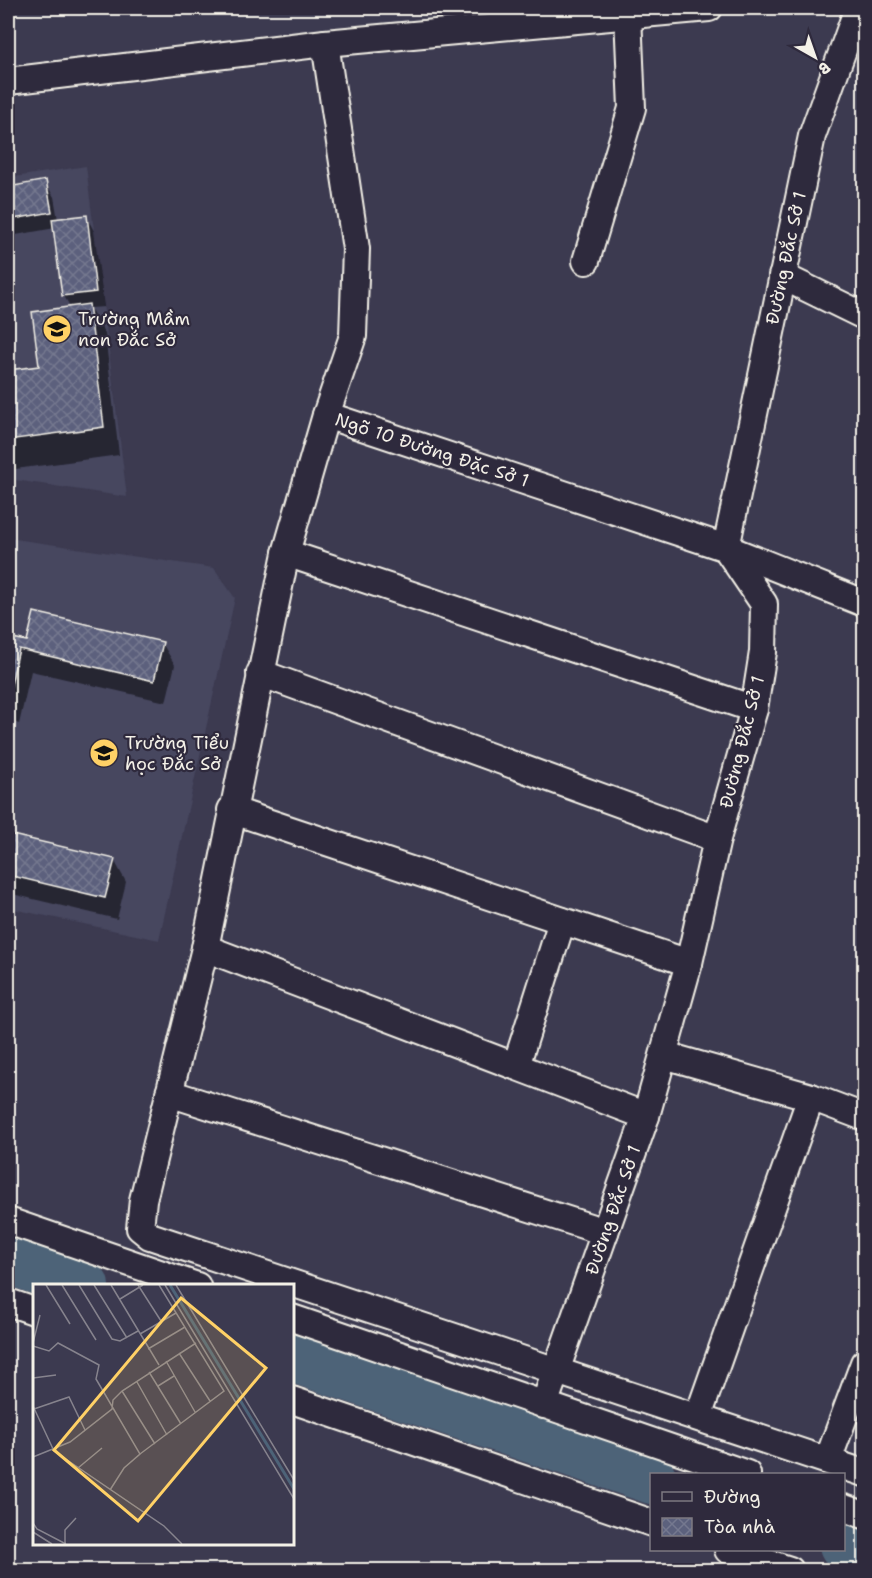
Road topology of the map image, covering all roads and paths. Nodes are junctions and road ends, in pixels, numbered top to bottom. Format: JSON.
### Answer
{"nodes":[{"id":1,"x":709,"y":8,"type":"edge"},
{"id":2,"x":858,"y":8,"type":"edge"},
{"id":3,"x":628,"y":15,"type":"junction"},
{"id":4,"x":325,"y":43,"type":"junction"},
{"id":5,"x":8,"y":81,"type":"edge"},
{"id":6,"x":586,"y":261,"type":"dead end"},
{"id":7,"x":783,"y":276,"type":"junction"},
{"id":8,"x":864,"y":316,"type":"edge"},
{"id":9,"x":326,"y":415,"type":"junction"},
{"id":10,"x":726,"y":548,"type":"junction"},
{"id":11,"x":286,"y":553,"type":"junction"},
{"id":12,"x":864,"y":603,"type":"edge"},
{"id":13,"x":261,"y":673,"type":"junction"},
{"id":14,"x":754,"y":709,"type":"junction"},
{"id":15,"x":231,"y":810,"type":"junction"},
{"id":16,"x":717,"y":839,"type":"junction"},
{"id":17,"x":562,"y":921,"type":"junction"},
{"id":18,"x":205,"y":948,"type":"junction"},
{"id":19,"x":689,"y":963,"type":"junction"},
{"id":20,"x":664,"y":1055,"type":"junction"},
{"id":21,"x":516,"y":1066,"type":"junction"},
{"id":22,"x":169,"y":1093,"type":"junction"},
{"id":23,"x":811,"y":1097,"type":"junction"},
{"id":24,"x":646,"y":1116,"type":"junction"},
{"id":25,"x":864,"y":1117,"type":"edge"},
{"id":26,"x":8,"y":1221,"type":"edge"},
{"id":27,"x":605,"y":1233,"type":"junction"},
{"id":28,"x":191,"y":1284,"type":"edge"},
{"id":29,"x":8,"y":1302,"type":"edge"},
{"id":30,"x":33,"y":1311,"type":"edge"},
{"id":31,"x":294,"y":1319,"type":"edge"},
{"id":32,"x":864,"y":1363,"type":"edge"},
{"id":33,"x":556,"y":1371,"type":"junction"},
{"id":34,"x":294,"y":1401,"type":"edge"},
{"id":35,"x":544,"y":1405,"type":"junction"},
{"id":36,"x":698,"y":1417,"type":"junction"},
{"id":37,"x":828,"y":1460,"type":"junction"},
{"id":38,"x":744,"y":1473,"type":"edge"},
{"id":39,"x":864,"y":1473,"type":"edge"},
{"id":40,"x":845,"y":1509,"type":"edge"},
{"id":41,"x":864,"y":1515,"type":"edge"},
{"id":42,"x":650,"y":1523,"type":"edge"},
{"id":43,"x":731,"y":1551,"type":"edge"},
{"id":44,"x":790,"y":1570,"type":"edge"}],
"edges":[{"from":1,"to":3,"type":"street"},
{"from":2,"to":7,"type":"street","name":"Đường Đắc Sở 1"},
{"from":3,"to":4,"type":"street"},
{"from":3,"to":6,"type":"street"},
{"from":4,"to":5,"type":"street"},
{"from":4,"to":9,"type":"street","name":"Ngõ 10 Đường Đặc Sở 1"},
{"from":7,"to":8,"type":"street"},
{"from":7,"to":10,"type":"street","name":"Đường Đắc Sở 1"},
{"from":9,"to":10,"type":"street","name":"Ngõ 10 Đường Đặc Sở 1"},
{"from":9,"to":11,"type":"street"},
{"from":10,"to":12,"type":"street","name":"Ngõ 10 Đường Đặc Sở 1"},
{"from":10,"to":14,"type":"street","name":"Đường Đắc Sở 1"},
{"from":11,"to":13,"type":"street"},
{"from":11,"to":14,"type":"street"},
{"from":13,"to":15,"type":"street"},
{"from":13,"to":16,"type":"street"},
{"from":14,"to":16,"type":"street","name":"Đường Đắc Sở 1"},
{"from":15,"to":17,"type":"street"},
{"from":15,"to":18,"type":"street"},
{"from":16,"to":19,"type":"street","name":"Đường Đắc Sở 1"},
{"from":17,"to":19,"type":"street"},
{"from":17,"to":21,"type":"street"},
{"from":18,"to":21,"type":"street"},
{"from":18,"to":22,"type":"street"},
{"from":19,"to":20,"type":"street","name":"Đường Đắc Sở 1"},
{"from":20,"to":23,"type":"street"},
{"from":20,"to":24,"type":"street","name":"Đường Đắc Sở 1"},
{"from":21,"to":24,"type":"street"},
{"from":22,"to":27,"type":"street"},
{"from":22,"to":33,"type":"street"},
{"from":23,"to":25,"type":"street"},
{"from":23,"to":36,"type":"street"},
{"from":24,"to":27,"type":"street","name":"Đường Đắc Sở 1"},
{"from":26,"to":28,"type":"street"},
{"from":27,"to":33,"type":"street","name":"Đường Đắc Sở 1"},
{"from":29,"to":30,"type":"street"},
{"from":31,"to":35,"type":"street"},
{"from":32,"to":37,"type":"street"},
{"from":33,"to":35,"type":"street","name":"Đường Đắc Sở 1"},
{"from":33,"to":36,"type":"street"},
{"from":34,"to":42,"type":"street"},
{"from":35,"to":38,"type":"street"},
{"from":36,"to":37,"type":"street"},
{"from":37,"to":39,"type":"street"},
{"from":40,"to":41,"type":"street"},
{"from":43,"to":44,"type":"street"}]}
